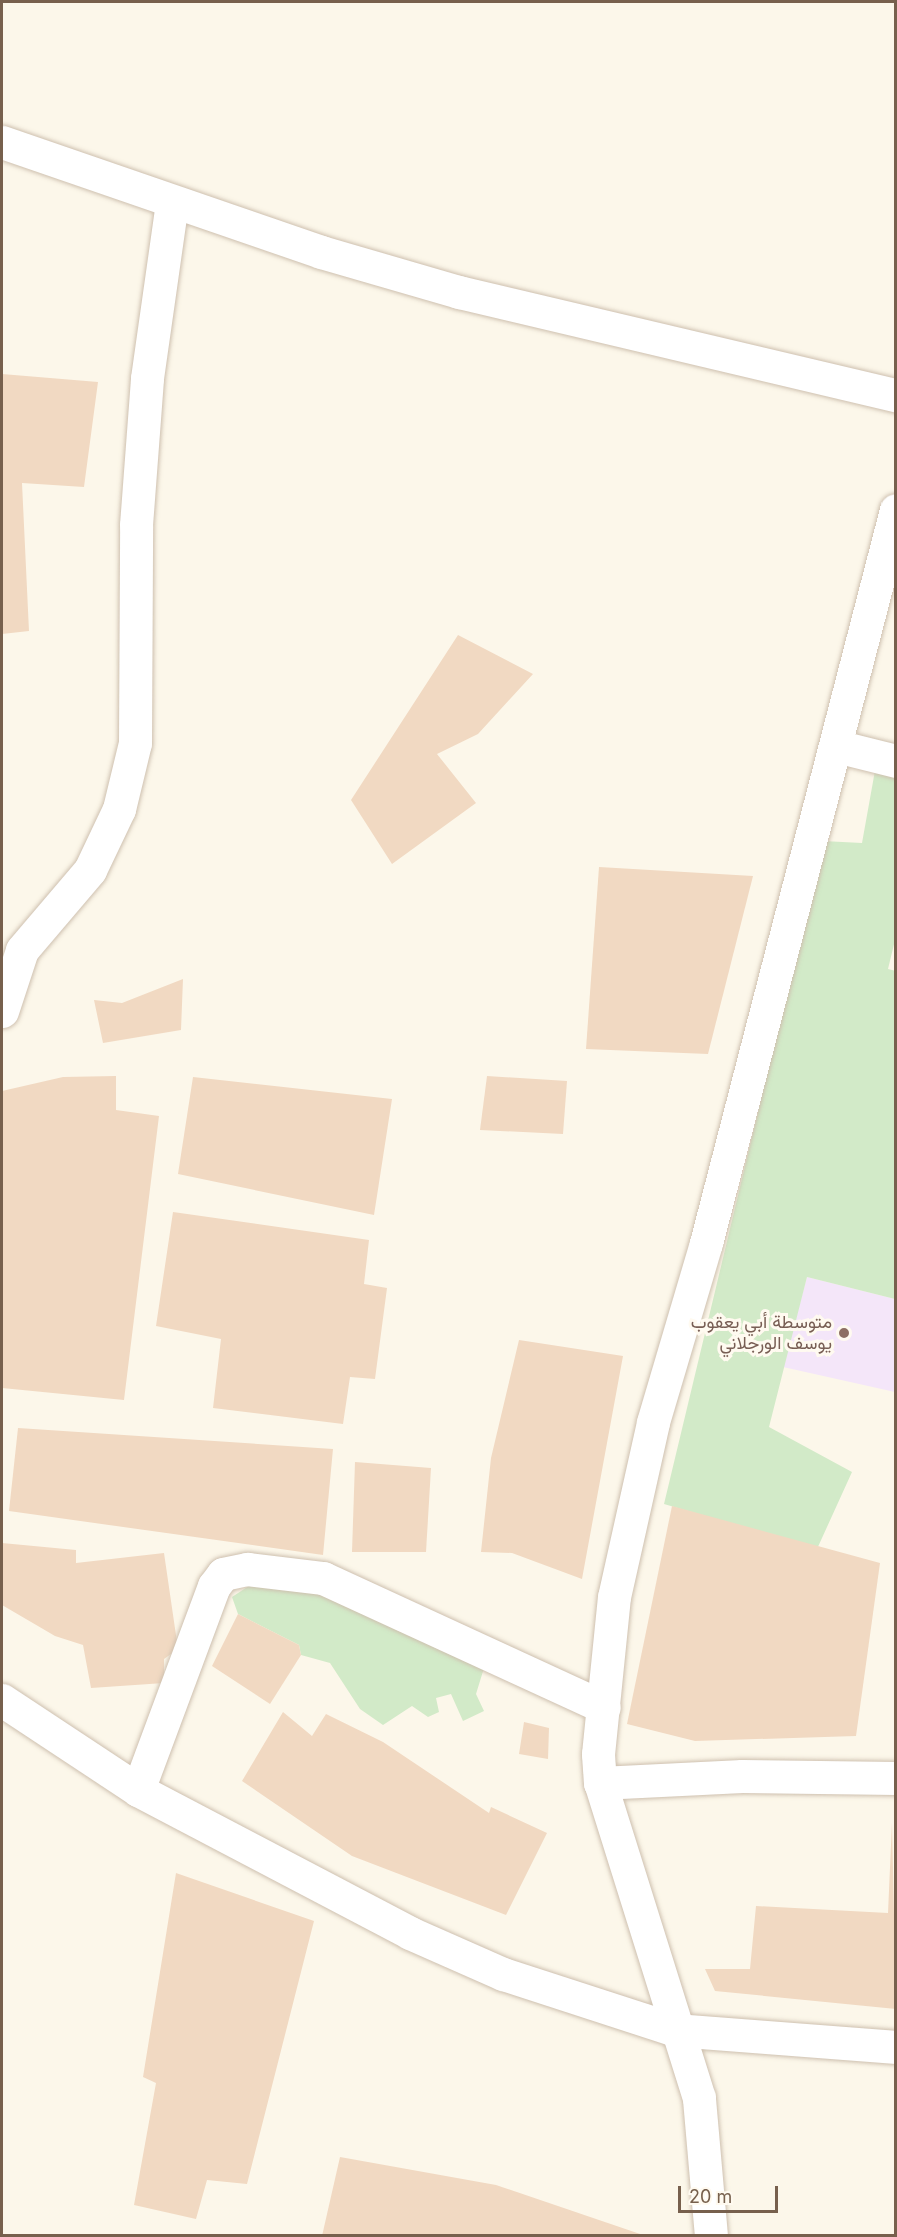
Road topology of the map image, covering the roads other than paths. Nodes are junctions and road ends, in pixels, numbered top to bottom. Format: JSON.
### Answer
{"nodes":[{"id":1,"x":2,"y":142,"type":"edge"},
{"id":2,"x":172,"y":202,"type":"junction"},
{"id":3,"x":896,"y":395,"type":"edge"},
{"id":4,"x":896,"y":510,"type":"edge"},
{"id":5,"x":836,"y":746,"type":"junction"},
{"id":6,"x":896,"y":761,"type":"edge"},
{"id":7,"x":2,"y":1011,"type":"edge"},
{"id":8,"x":2,"y":1700,"type":"edge"},
{"id":9,"x":604,"y":1707,"type":"junction"},
{"id":10,"x":896,"y":1778,"type":"edge"},
{"id":11,"x":600,"y":1783,"type":"junction"},
{"id":12,"x":138,"y":1790,"type":"junction"},
{"id":13,"x":675,"y":2030,"type":"junction"},
{"id":14,"x":896,"y":2047,"type":"edge"},
{"id":15,"x":711,"y":2235,"type":"edge"}],
"edges":[{"from":1,"to":2,"type":"street"},
{"from":2,"to":3,"type":"street"},
{"from":2,"to":7,"type":"street"},
{"from":4,"to":5,"type":"street"},
{"from":5,"to":6,"type":"street"},
{"from":5,"to":9,"type":"street"},
{"from":8,"to":12,"type":"street"},
{"from":9,"to":11,"type":"street"},
{"from":9,"to":12,"type":"street"},
{"from":10,"to":11,"type":"street"},
{"from":11,"to":13,"type":"street"},
{"from":12,"to":13,"type":"street"},
{"from":13,"to":14,"type":"street"},
{"from":13,"to":15,"type":"street"}]}
